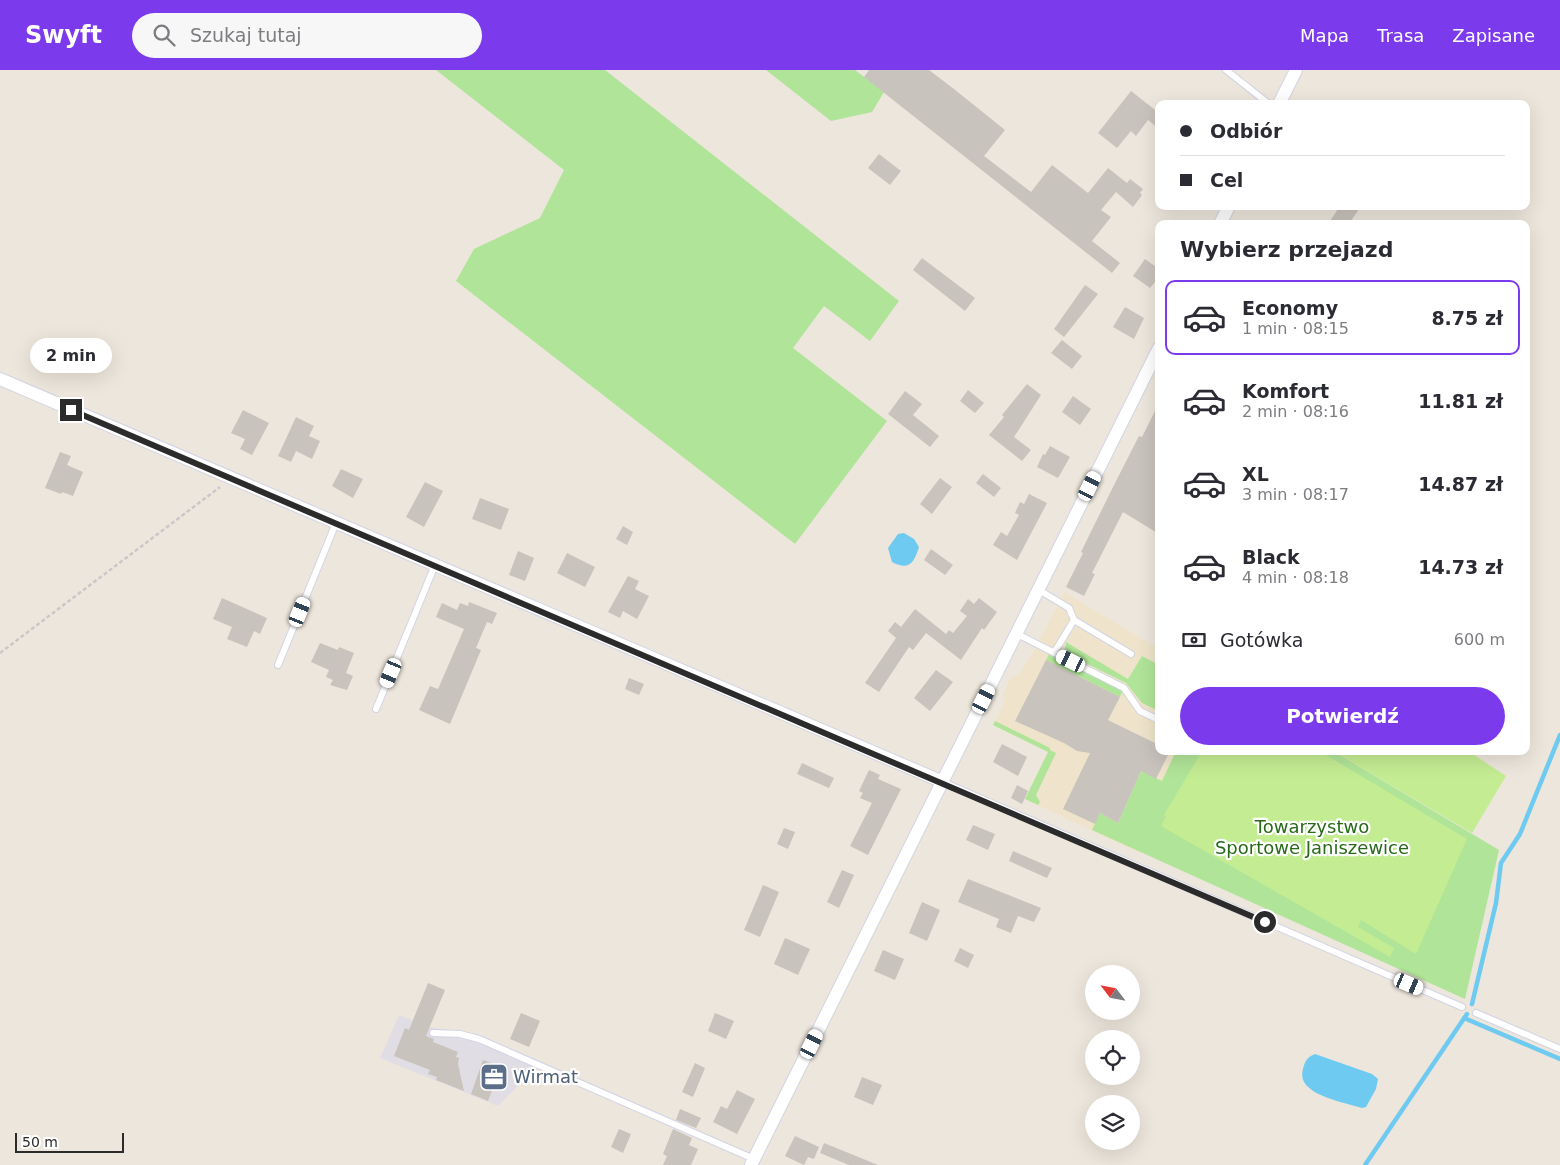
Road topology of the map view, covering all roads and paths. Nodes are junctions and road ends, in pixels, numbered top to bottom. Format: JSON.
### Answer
{"nodes":[{"id":1,"x":1226,"y":70,"type":"edge"},
{"id":2,"x":1296,"y":70,"type":"edge"},
{"id":3,"x":1264,"y":100,"type":"edge"},
{"id":4,"x":1281,"y":100,"type":"edge"},
{"id":5,"x":1155,"y":356,"type":"edge"},
{"id":6,"x":0,"y":379,"type":"edge"},
{"id":7,"x":232,"y":479,"type":"junction"},
{"id":8,"x":336,"y":523,"type":"junction"},
{"id":9,"x":435,"y":565,"type":"junction"},
{"id":10,"x":1039,"y":590,"type":"junction"},
{"id":11,"x":1074,"y":620,"type":"junction"},
{"id":12,"x":1017,"y":634,"type":"junction"},
{"id":13,"x":0,"y":653,"type":"edge"},
{"id":14,"x":1054,"y":653,"type":"junction"},
{"id":15,"x":1132,"y":654,"type":"dead end"},
{"id":16,"x":278,"y":665,"type":"dead end"},
{"id":17,"x":376,"y":709,"type":"dead end"},
{"id":18,"x":1155,"y":718,"type":"edge"},
{"id":19,"x":943,"y":782,"type":"junction"},
{"id":20,"x":1462,"y":1007,"type":"dead end"},
{"id":21,"x":1476,"y":1013,"type":"dead end"},
{"id":22,"x":433,"y":1032,"type":"dead end"},
{"id":23,"x":1560,"y":1049,"type":"edge"},
{"id":24,"x":752,"y":1162,"type":"edge"}],
"edges":[{"from":1,"to":3,"type":"lane"},
{"from":2,"to":4,"type":"street"},
{"from":5,"to":10,"type":"street"},
{"from":6,"to":7,"type":"street"},
{"from":7,"to":8,"type":"street"},
{"from":7,"to":13,"type":"path"},
{"from":8,"to":9,"type":"street"},
{"from":8,"to":16,"type":"lane"},
{"from":9,"to":17,"type":"lane"},
{"from":9,"to":19,"type":"street"},
{"from":10,"to":11,"type":"lane"},
{"from":10,"to":12,"type":"street"},
{"from":11,"to":14,"type":"lane"},
{"from":11,"to":15,"type":"lane"},
{"from":12,"to":14,"type":"lane"},
{"from":12,"to":19,"type":"street"},
{"from":14,"to":18,"type":"lane"},
{"from":19,"to":20,"type":"lane"},
{"from":19,"to":24,"type":"street"},
{"from":21,"to":23,"type":"lane"},
{"from":22,"to":24,"type":"lane"}]}
